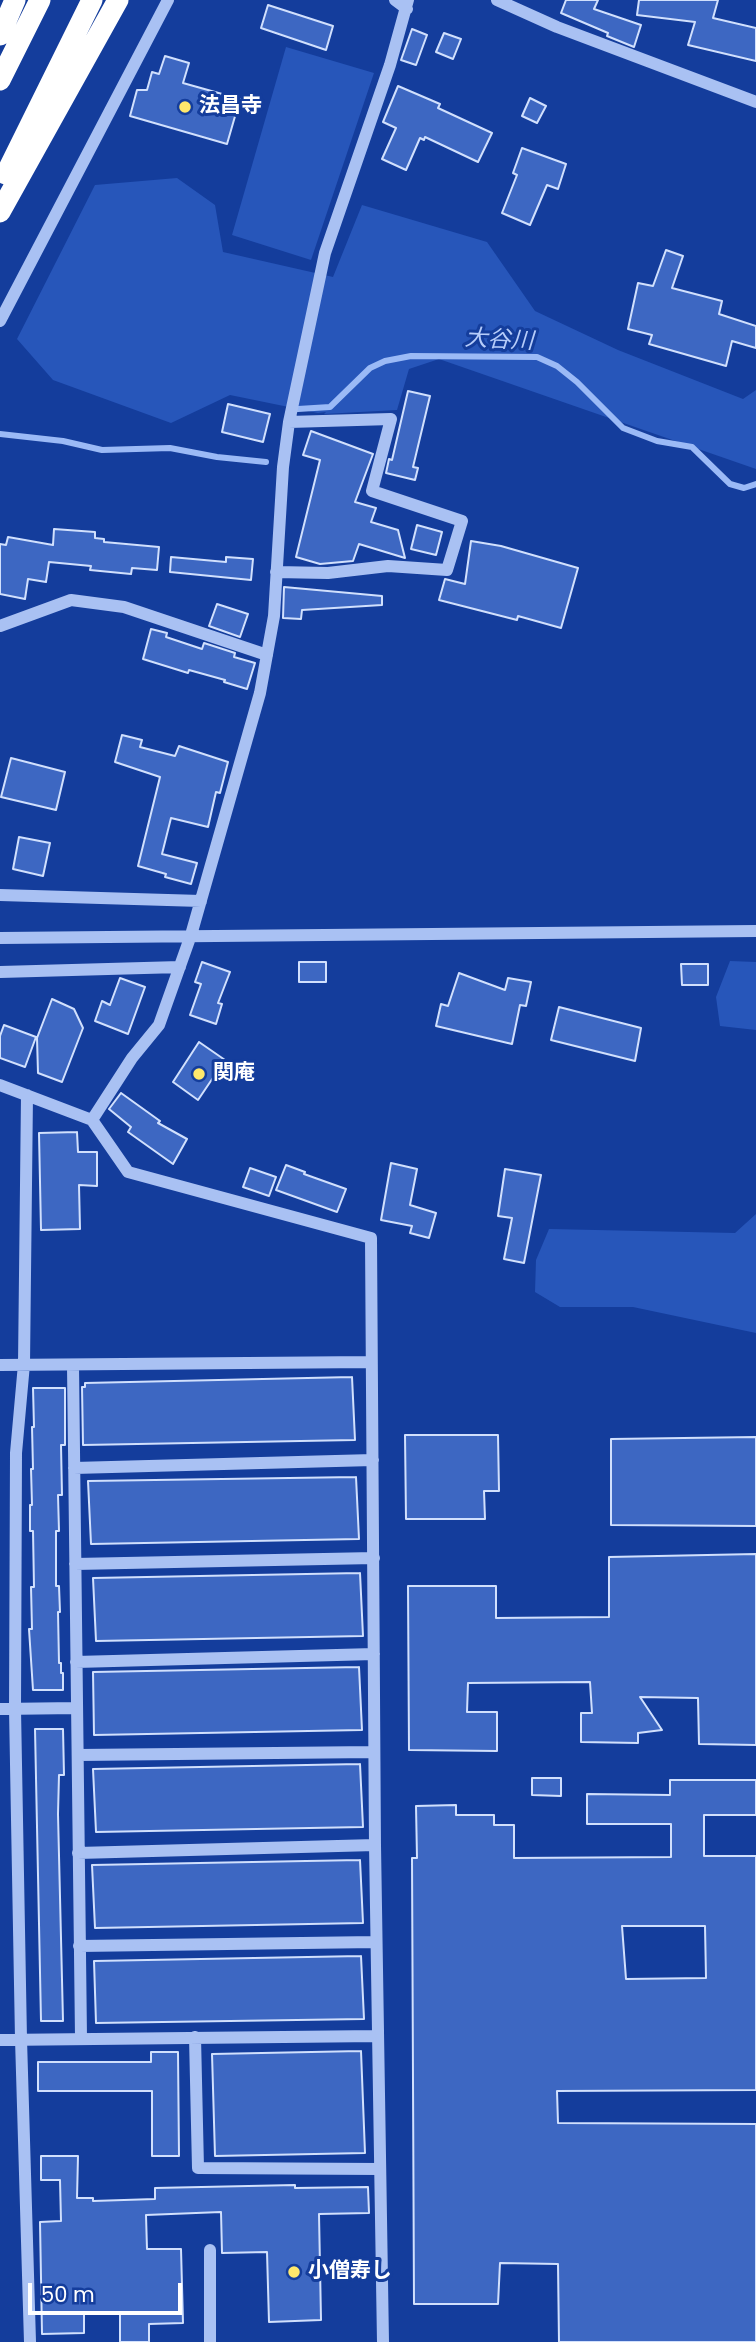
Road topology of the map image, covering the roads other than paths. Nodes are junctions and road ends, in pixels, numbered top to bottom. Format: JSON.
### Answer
{"nodes":[{"id":1,"x":15,"y":0,"type":"edge"},
{"id":2,"x":40,"y":0,"type":"edge"},
{"id":3,"x":92,"y":0,"type":"edge"},
{"id":4,"x":118,"y":0,"type":"edge"},
{"id":5,"x":168,"y":0,"type":"edge"},
{"id":6,"x":395,"y":0,"type":"edge"},
{"id":7,"x":498,"y":0,"type":"edge"},
{"id":8,"x":407,"y":5,"type":"edge"},
{"id":9,"x":0,"y":35,"type":"edge"},
{"id":10,"x":0,"y":80,"type":"edge"},
{"id":11,"x":756,"y":102,"type":"edge"},
{"id":12,"x":0,"y":186,"type":"edge"},
{"id":13,"x":0,"y":212,"type":"edge"},
{"id":14,"x":0,"y":321,"type":"edge"},
{"id":15,"x":289,"y":422,"type":"junction"},
{"id":16,"x":276,"y":572,"type":"junction"},
{"id":17,"x":0,"y":625,"type":"edge"},
{"id":18,"x":267,"y":654,"type":"junction"},
{"id":19,"x":0,"y":895,"type":"edge"},
{"id":20,"x":201,"y":901,"type":"junction"},
{"id":21,"x":756,"y":931,"type":"edge"},
{"id":22,"x":191,"y":935,"type":"junction"},
{"id":23,"x":0,"y":938,"type":"edge"},
{"id":24,"x":180,"y":967,"type":"junction"},
{"id":25,"x":0,"y":972,"type":"edge"},
{"id":26,"x":0,"y":1085,"type":"edge"},
{"id":27,"x":27,"y":1095,"type":"junction"},
{"id":28,"x":92,"y":1121,"type":"junction"},
{"id":29,"x":372,"y":1362,"type":"junction"},
{"id":30,"x":0,"y":1364,"type":"edge"},
{"id":31,"x":24,"y":1364,"type":"junction"},
{"id":32,"x":73,"y":1366,"type":"junction"},
{"id":33,"x":373,"y":1460,"type":"junction"},
{"id":34,"x":74,"y":1468,"type":"junction"},
{"id":35,"x":373,"y":1558,"type":"junction"},
{"id":36,"x":75,"y":1564,"type":"junction"},
{"id":37,"x":374,"y":1654,"type":"junction"},
{"id":38,"x":76,"y":1662,"type":"junction"},
{"id":39,"x":77,"y":1708,"type":"junction"},
{"id":40,"x":0,"y":1709,"type":"edge"},
{"id":41,"x":15,"y":1709,"type":"junction"},
{"id":42,"x":374,"y":1752,"type":"junction"},
{"id":43,"x":78,"y":1755,"type":"junction"},
{"id":44,"x":375,"y":1845,"type":"junction"},
{"id":45,"x":78,"y":1853,"type":"junction"},
{"id":46,"x":376,"y":1942,"type":"junction"},
{"id":47,"x":79,"y":1946,"type":"junction"},
{"id":48,"x":377,"y":2036,"type":"junction"},
{"id":49,"x":195,"y":2037,"type":"junction"},
{"id":50,"x":80,"y":2038,"type":"junction"},
{"id":51,"x":20,"y":2039,"type":"junction"},
{"id":52,"x":0,"y":2040,"type":"edge"},
{"id":53,"x":380,"y":2169,"type":"junction"},
{"id":54,"x":210,"y":2250,"type":"dead end"},
{"id":55,"x":30,"y":2342,"type":"edge"},
{"id":56,"x":210,"y":2342,"type":"edge"},
{"id":57,"x":383,"y":2342,"type":"edge"}],
"edges":[{"from":1,"to":9,"type":"highway"},
{"from":2,"to":10,"type":"highway"},
{"from":3,"to":12,"type":"highway"},
{"from":4,"to":13,"type":"highway"},
{"from":5,"to":14,"type":"street"},
{"from":6,"to":8,"type":"street"},
{"from":7,"to":11,"type":"street"},
{"from":8,"to":15,"type":"street"},
{"from":15,"to":16,"type":"street"},
{"from":15,"to":16,"type":"street"},
{"from":16,"to":18,"type":"street"},
{"from":17,"to":18,"type":"street"},
{"from":18,"to":20,"type":"street"},
{"from":19,"to":20,"type":"street"},
{"from":20,"to":22,"type":"street"},
{"from":21,"to":22,"type":"street"},
{"from":22,"to":23,"type":"street"},
{"from":22,"to":24,"type":"street"},
{"from":24,"to":25,"type":"street"},
{"from":24,"to":28,"type":"street"},
{"from":26,"to":27,"type":"street"},
{"from":27,"to":28,"type":"street"},
{"from":27,"to":31,"type":"street"},
{"from":28,"to":29,"type":"street"},
{"from":29,"to":32,"type":"street"},
{"from":29,"to":33,"type":"street"},
{"from":30,"to":31,"type":"street"},
{"from":31,"to":32,"type":"street"},
{"from":31,"to":41,"type":"street"},
{"from":32,"to":34,"type":"street"},
{"from":33,"to":34,"type":"street"},
{"from":33,"to":35,"type":"street"},
{"from":34,"to":36,"type":"street"},
{"from":35,"to":36,"type":"street"},
{"from":35,"to":37,"type":"street"},
{"from":36,"to":38,"type":"street"},
{"from":37,"to":38,"type":"street"},
{"from":37,"to":42,"type":"street"},
{"from":38,"to":39,"type":"street"},
{"from":39,"to":41,"type":"street"},
{"from":39,"to":43,"type":"street"},
{"from":40,"to":41,"type":"street"},
{"from":41,"to":51,"type":"street"},
{"from":42,"to":43,"type":"street"},
{"from":42,"to":44,"type":"street"},
{"from":43,"to":45,"type":"street"},
{"from":44,"to":45,"type":"street"},
{"from":44,"to":46,"type":"street"},
{"from":45,"to":47,"type":"street"},
{"from":46,"to":47,"type":"street"},
{"from":46,"to":48,"type":"street"},
{"from":47,"to":50,"type":"street"},
{"from":48,"to":49,"type":"street"},
{"from":48,"to":53,"type":"street"},
{"from":49,"to":50,"type":"street"},
{"from":49,"to":53,"type":"street"},
{"from":50,"to":51,"type":"street"},
{"from":51,"to":52,"type":"street"},
{"from":51,"to":55,"type":"street"},
{"from":53,"to":57,"type":"street"},
{"from":54,"to":56,"type":"street"}]}
